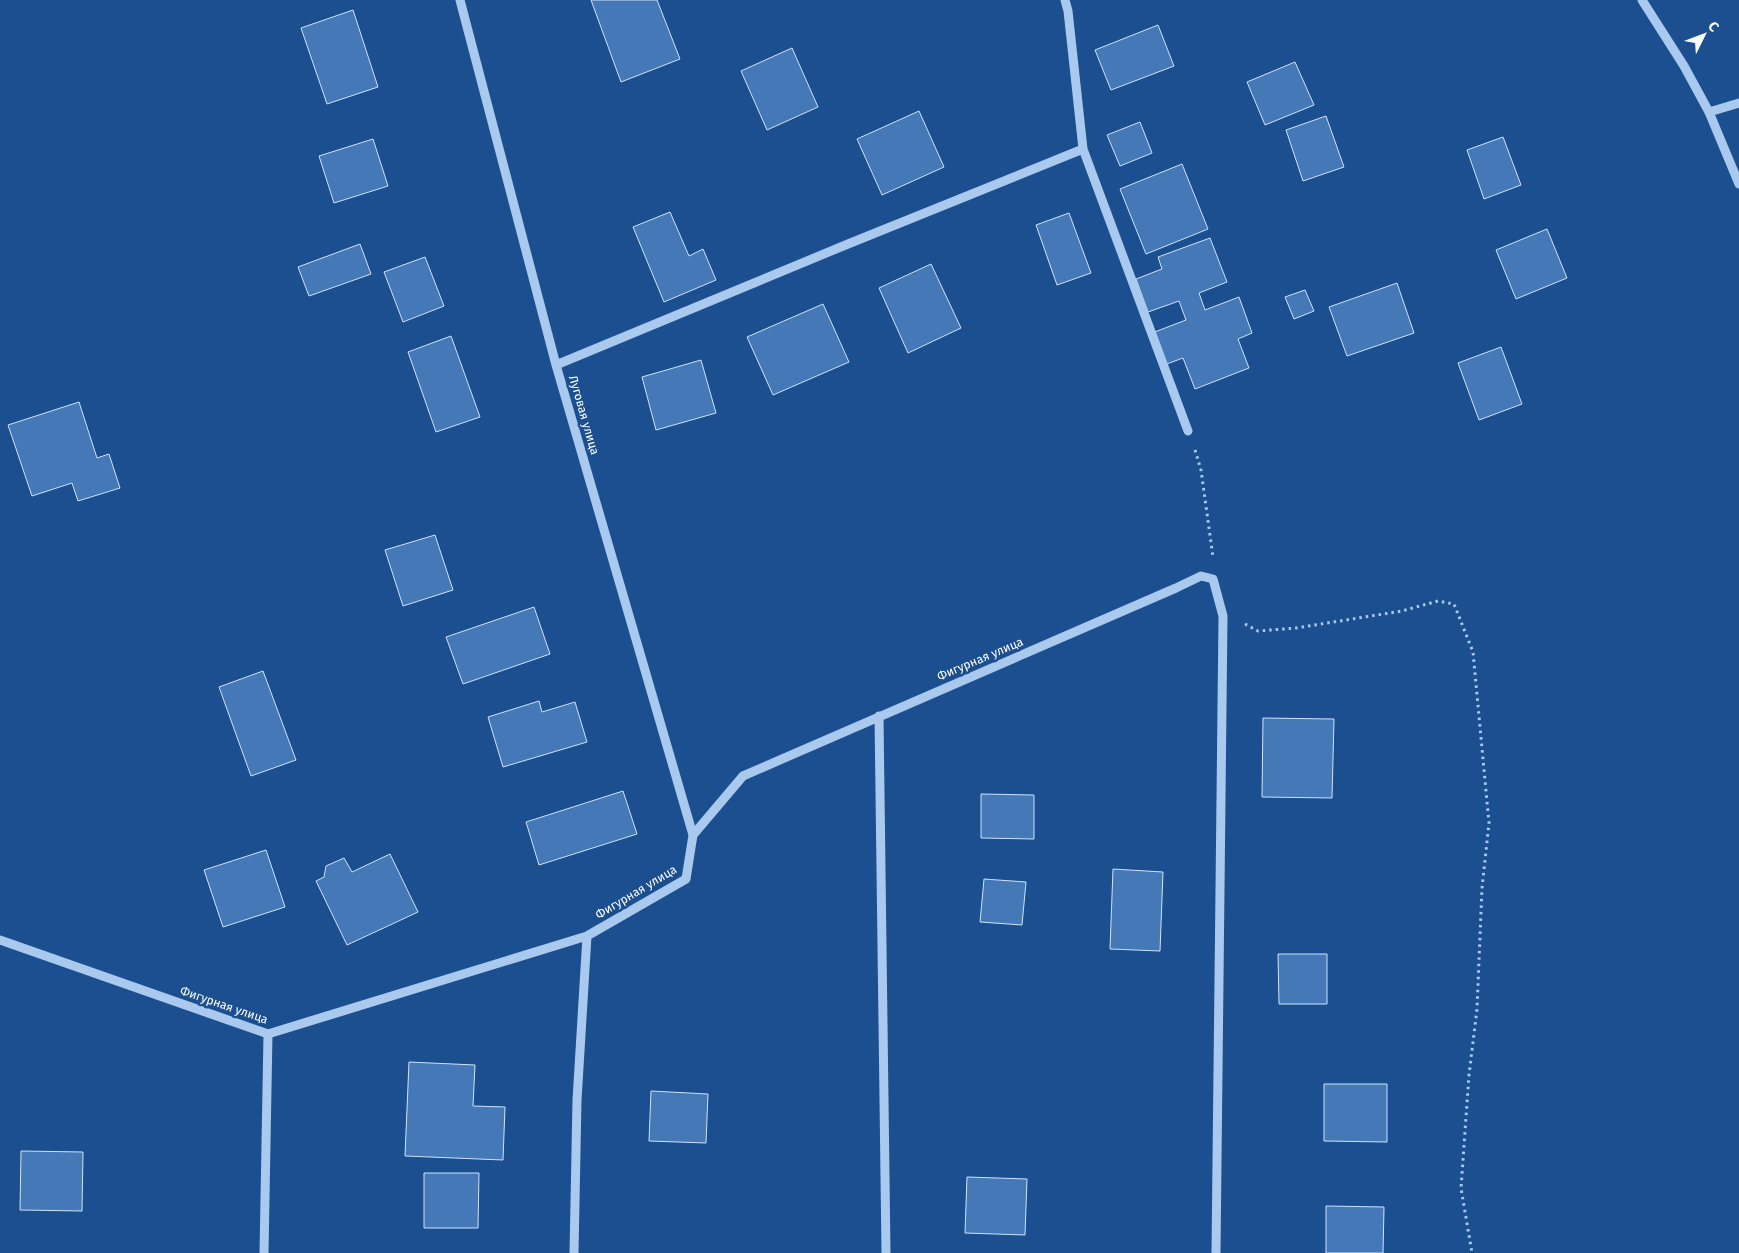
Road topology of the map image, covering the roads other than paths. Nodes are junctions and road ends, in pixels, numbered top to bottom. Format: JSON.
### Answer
{"nodes":[{"id":1,"x":460,"y":0,"type":"edge"},
{"id":2,"x":1065,"y":0,"type":"edge"},
{"id":3,"x":1642,"y":0,"type":"edge"},
{"id":4,"x":1739,"y":103,"type":"edge"},
{"id":5,"x":1709,"y":112,"type":"junction"},
{"id":6,"x":1083,"y":149,"type":"junction"},
{"id":7,"x":1739,"y":184,"type":"edge"},
{"id":8,"x":556,"y":365,"type":"junction"},
{"id":9,"x":1188,"y":431,"type":"road end"},
{"id":10,"x":879,"y":716,"type":"junction"},
{"id":11,"x":692,"y":835,"type":"junction"},
{"id":12,"x":587,"y":936,"type":"junction"},
{"id":13,"x":0,"y":940,"type":"edge"},
{"id":14,"x":268,"y":1034,"type":"junction"},
{"id":15,"x":264,"y":1253,"type":"edge"},
{"id":16,"x":574,"y":1253,"type":"edge"},
{"id":17,"x":886,"y":1253,"type":"edge"},
{"id":18,"x":1216,"y":1253,"type":"edge"}],
"edges":[{"from":1,"to":8,"type":"street","name":"Луговая улица"},
{"from":2,"to":6,"type":"street"},
{"from":3,"to":5,"type":"street"},
{"from":4,"to":5,"type":"street"},
{"from":5,"to":7,"type":"street"},
{"from":6,"to":8,"type":"street"},
{"from":6,"to":9,"type":"street"},
{"from":8,"to":11,"type":"street","name":"Луговая улица"},
{"from":10,"to":11,"type":"street","name":"Фигурная улица"},
{"from":10,"to":17,"type":"street"},
{"from":10,"to":18,"type":"street","name":"Фигурная улица"},
{"from":11,"to":12,"type":"street","name":"Фигурная улица"},
{"from":12,"to":14,"type":"street","name":"Фигурная улица"},
{"from":12,"to":16,"type":"street"},
{"from":13,"to":14,"type":"street","name":"Фигурная улица"},
{"from":14,"to":15,"type":"street"}]}
